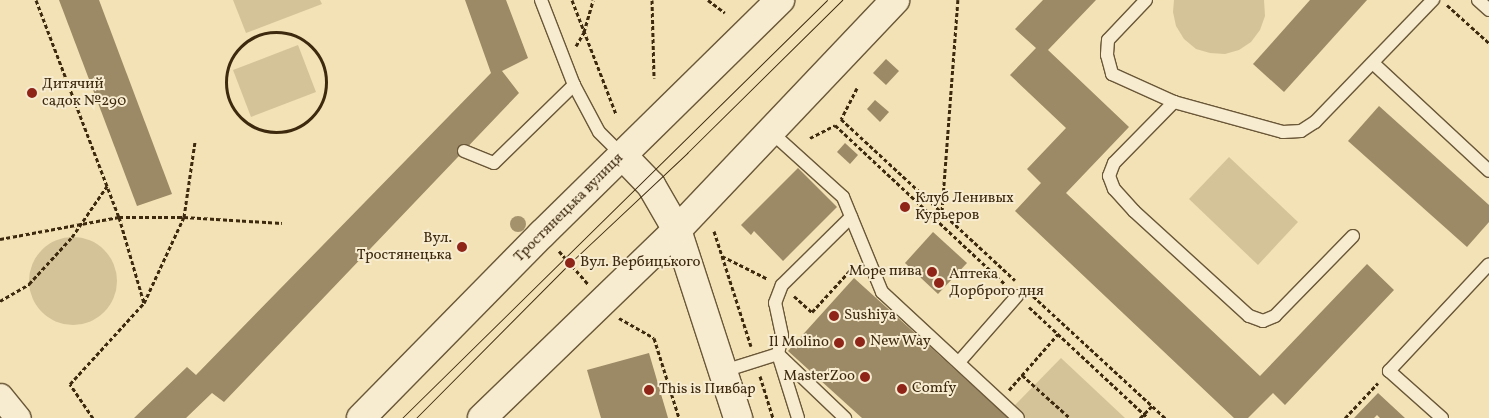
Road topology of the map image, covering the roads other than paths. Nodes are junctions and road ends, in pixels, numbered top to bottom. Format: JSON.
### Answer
{"nodes":[{"id":1,"x":541,"y":0,"type":"edge"},
{"id":2,"x":780,"y":0,"type":"edge"},
{"id":3,"x":895,"y":0,"type":"edge"},
{"id":4,"x":1146,"y":0,"type":"edge"},
{"id":5,"x":1433,"y":0,"type":"edge"},
{"id":6,"x":1478,"y":0,"type":"edge"},
{"id":7,"x":1489,"y":10,"type":"edge"},
{"id":8,"x":1374,"y":64,"type":"junction"},
{"id":9,"x":574,"y":85,"type":"junction"},
{"id":10,"x":1174,"y":102,"type":"junction"},
{"id":11,"x":770,"y":132,"type":"junction"},
{"id":12,"x":464,"y":151,"type":"dead end"},
{"id":13,"x":622,"y":155,"type":"junction"},
{"id":14,"x":1489,"y":171,"type":"edge"},
{"id":15,"x":851,"y":217,"type":"junction"},
{"id":16,"x":677,"y":230,"type":"junction"},
{"id":17,"x":1353,"y":236,"type":"dead end"},
{"id":18,"x":1489,"y":264,"type":"edge"},
{"id":19,"x":1022,"y":291,"type":"road end"},
{"id":20,"x":778,"y":354,"type":"junction"},
{"id":21,"x":958,"y":362,"type":"junction"},
{"id":22,"x":724,"y":371,"type":"junction"},
{"id":23,"x":0,"y":396,"type":"edge"},
{"id":24,"x":18,"y":418,"type":"edge"},
{"id":25,"x":361,"y":418,"type":"edge"},
{"id":26,"x":482,"y":418,"type":"edge"},
{"id":27,"x":738,"y":418,"type":"edge"},
{"id":28,"x":798,"y":418,"type":"edge"},
{"id":29,"x":845,"y":418,"type":"edge"},
{"id":30,"x":1018,"y":418,"type":"edge"},
{"id":31,"x":1442,"y":418,"type":"edge"}],
"edges":[{"from":1,"to":9,"type":"lane"},
{"from":2,"to":13,"type":"main road","name":"Тростянецька вулиця"},
{"from":3,"to":11,"type":"main road"},
{"from":4,"to":10,"type":"lane"},
{"from":5,"to":8,"type":"lane"},
{"from":6,"to":7,"type":"lane"},
{"from":8,"to":10,"type":"lane"},
{"from":8,"to":14,"type":"lane"},
{"from":9,"to":12,"type":"lane"},
{"from":9,"to":13,"type":"lane"},
{"from":10,"to":17,"type":"lane"},
{"from":11,"to":15,"type":"lane"},
{"from":11,"to":16,"type":"main road"},
{"from":13,"to":16,"type":"main road"},
{"from":13,"to":25,"type":"main road","name":"Тростянецька вулиця"},
{"from":15,"to":20,"type":"lane"},
{"from":15,"to":21,"type":"lane"},
{"from":16,"to":22,"type":"main road"},
{"from":16,"to":26,"type":"main road"},
{"from":18,"to":31,"type":"lane"},
{"from":19,"to":21,"type":"lane"},
{"from":20,"to":22,"type":"lane"},
{"from":20,"to":28,"type":"lane"},
{"from":20,"to":29,"type":"lane"},
{"from":21,"to":30,"type":"lane"},
{"from":22,"to":27,"type":"main road"},
{"from":23,"to":24,"type":"street"}]}
